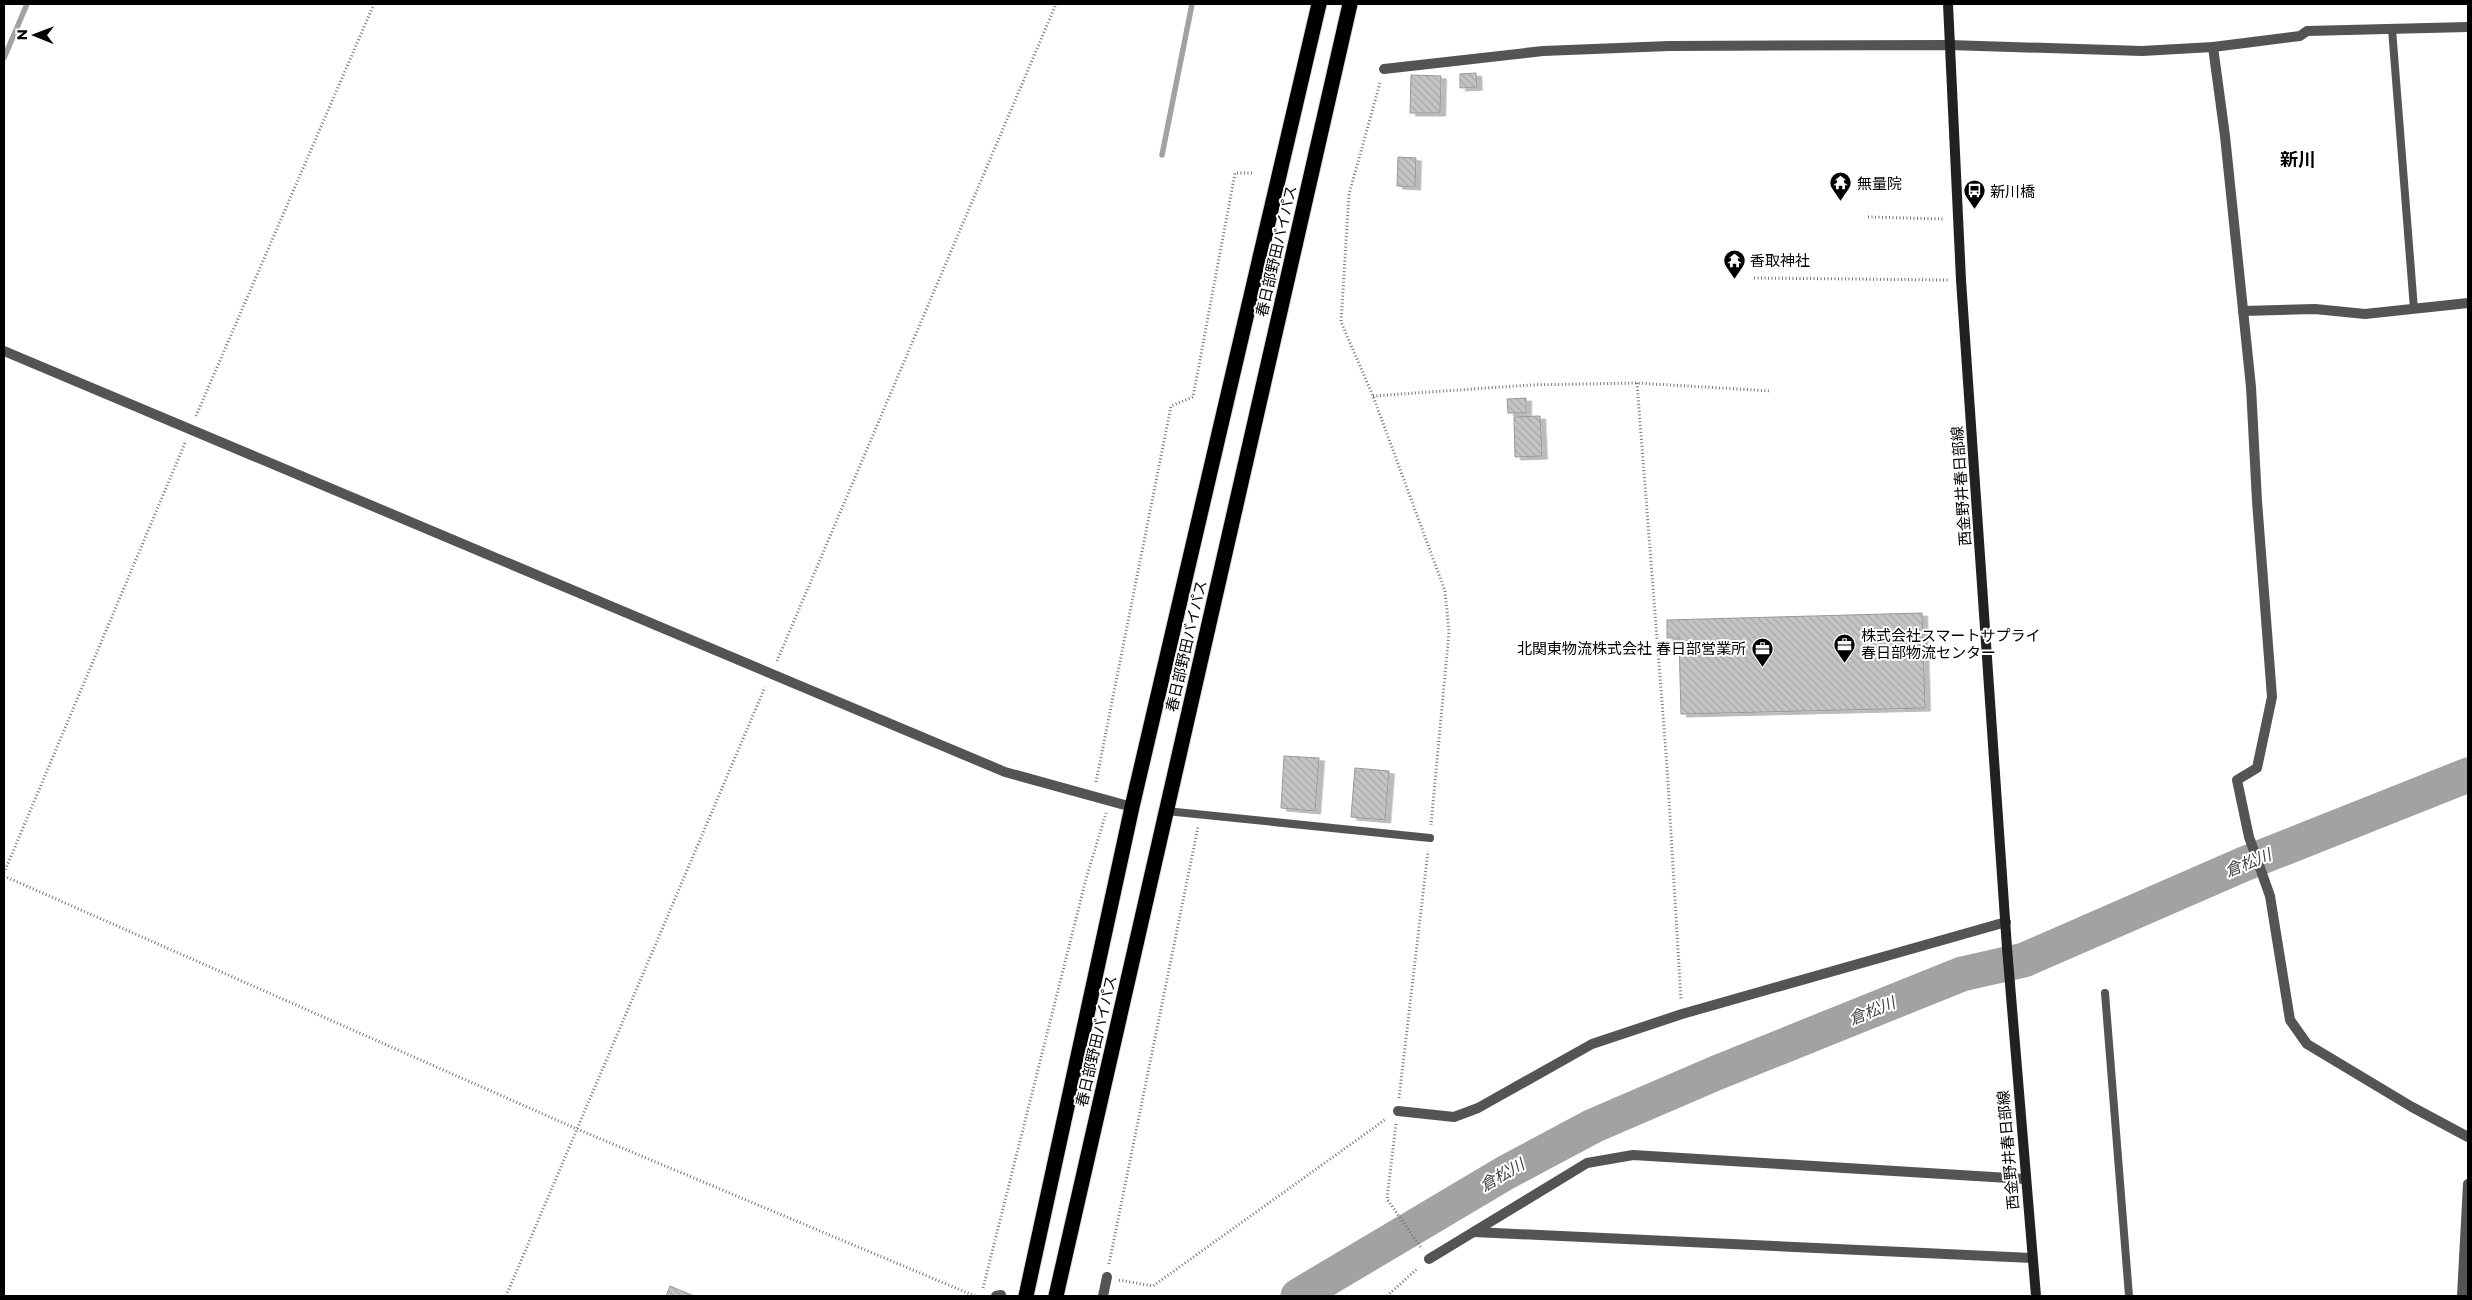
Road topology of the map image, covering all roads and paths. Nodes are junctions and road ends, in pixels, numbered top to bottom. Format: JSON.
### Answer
{"nodes":[{"id":1,"x":374,"y":4,"type":"edge"},
{"id":2,"x":1056,"y":4,"type":"edge"},
{"id":3,"x":1319,"y":4,"type":"edge"},
{"id":4,"x":1350,"y":4,"type":"edge"},
{"id":5,"x":1948,"y":4,"type":"edge"},
{"id":6,"x":2468,"y":27,"type":"edge"},
{"id":7,"x":2392,"y":29,"type":"junction"},
{"id":8,"x":1949,"y":45,"type":"junction"},
{"id":9,"x":2214,"y":47,"type":"junction"},
{"id":10,"x":1384,"y":69,"type":"joint"},
{"id":11,"x":1252,"y":173,"type":"dead end"},
{"id":12,"x":1868,"y":217,"type":"dead end"},
{"id":13,"x":1958,"y":219,"type":"junction"},
{"id":14,"x":1754,"y":278,"type":"dead end"},
{"id":15,"x":1961,"y":280,"type":"junction"},
{"id":16,"x":2468,"y":303,"type":"edge"},
{"id":17,"x":2414,"y":309,"type":"junction"},
{"id":18,"x":2243,"y":311,"type":"junction"},
{"id":19,"x":4,"y":351,"type":"edge"},
{"id":20,"x":1637,"y":383,"type":"junction"},
{"id":21,"x":1771,"y":391,"type":"dead end"},
{"id":22,"x":1373,"y":396,"type":"junction"},
{"id":23,"x":191,"y":428,"type":"junction"},
{"id":24,"x":770,"y":675,"type":"junction"},
{"id":25,"x":1093,"y":796,"type":"junction"},
{"id":26,"x":1109,"y":801,"type":"junction"},
{"id":27,"x":1132,"y":807,"type":"junction"},
{"id":28,"x":1166,"y":811,"type":"junction"},
{"id":29,"x":1200,"y":814,"type":"junction"},
{"id":30,"x":1430,"y":838,"type":"junction"},
{"id":31,"x":4,"y":874,"type":"edge"},
{"id":32,"x":2006,"y":922,"type":"junction"},
{"id":33,"x":2105,"y":993,"type":"dead end"},
{"id":34,"x":1682,"y":1014,"type":"junction"},
{"id":35,"x":1398,"y":1111,"type":"junction"},
{"id":36,"x":577,"y":1129,"type":"junction"},
{"id":37,"x":2468,"y":1136,"type":"edge"},
{"id":38,"x":2026,"y":1179,"type":"junction"},
{"id":39,"x":2468,"y":1184,"type":"edge"},
{"id":40,"x":1473,"y":1232,"type":"junction"},
{"id":41,"x":2032,"y":1258,"type":"junction"},
{"id":42,"x":1429,"y":1259,"type":"junction"},
{"id":43,"x":1107,"y":1277,"type":"junction"},
{"id":44,"x":506,"y":1296,"type":"edge"},
{"id":45,"x":975,"y":1296,"type":"edge"},
{"id":46,"x":981,"y":1296,"type":"edge"},
{"id":47,"x":1026,"y":1296,"type":"edge"},
{"id":48,"x":1056,"y":1296,"type":"edge"},
{"id":49,"x":1103,"y":1296,"type":"edge"},
{"id":50,"x":1387,"y":1296,"type":"edge"},
{"id":51,"x":2036,"y":1296,"type":"edge"},
{"id":52,"x":2129,"y":1296,"type":"edge"},
{"id":53,"x":2462,"y":1296,"type":"edge"}],
"edges":[{"from":1,"to":23,"type":"path"},
{"from":2,"to":24,"type":"path"},
{"from":3,"to":27,"type":"highway","name":"春日部野田バイパス"},
{"from":4,"to":28,"type":"highway","name":"春日部野田バイパス"},
{"from":5,"to":8,"type":"main road","name":"西金野井春日部線"},
{"from":6,"to":7,"type":"street"},
{"from":7,"to":9,"type":"street"},
{"from":7,"to":17,"type":"lane"},
{"from":8,"to":9,"type":"street"},
{"from":8,"to":10,"type":"street"},
{"from":8,"to":13,"type":"main road","name":"西金野井春日部線"},
{"from":9,"to":18,"type":"street"},
{"from":10,"to":22,"type":"path"},
{"from":11,"to":25,"type":"path"},
{"from":12,"to":13,"type":"path"},
{"from":13,"to":15,"type":"main road","name":"西金野井春日部線"},
{"from":14,"to":15,"type":"path"},
{"from":15,"to":32,"type":"main road","name":"西金野井春日部線"},
{"from":16,"to":17,"type":"street"},
{"from":17,"to":18,"type":"street"},
{"from":18,"to":37,"type":"street"},
{"from":19,"to":23,"type":"street"},
{"from":20,"to":21,"type":"path"},
{"from":20,"to":22,"type":"path"},
{"from":20,"to":34,"type":"path"},
{"from":22,"to":30,"type":"path"},
{"from":23,"to":24,"type":"street"},
{"from":23,"to":31,"type":"path"},
{"from":24,"to":25,"type":"street"},
{"from":24,"to":36,"type":"path"},
{"from":25,"to":26,"type":"street"},
{"from":26,"to":27,"type":"street"},
{"from":26,"to":46,"type":"path"},
{"from":27,"to":47,"type":"highway","name":"春日部野田バイパス"},
{"from":28,"to":29,"type":"lane"},
{"from":28,"to":48,"type":"highway","name":"春日部野田バイパス"},
{"from":29,"to":30,"type":"lane"},
{"from":29,"to":43,"type":"path"},
{"from":30,"to":35,"type":"path"},
{"from":31,"to":36,"type":"path"},
{"from":32,"to":34,"type":"street"},
{"from":32,"to":38,"type":"main road","name":"西金野井春日部線"},
{"from":33,"to":52,"type":"lane"},
{"from":34,"to":35,"type":"street"},
{"from":35,"to":42,"type":"path"},
{"from":35,"to":43,"type":"path"},
{"from":36,"to":44,"type":"path"},
{"from":36,"to":45,"type":"path"},
{"from":38,"to":40,"type":"street"},
{"from":38,"to":41,"type":"main road","name":"西金野井春日部線"},
{"from":39,"to":53,"type":"street"},
{"from":40,"to":41,"type":"street"},
{"from":40,"to":42,"type":"street"},
{"from":41,"to":51,"type":"main road","name":"西金野井春日部線"},
{"from":42,"to":50,"type":"path"},
{"from":43,"to":49,"type":"street"}]}
